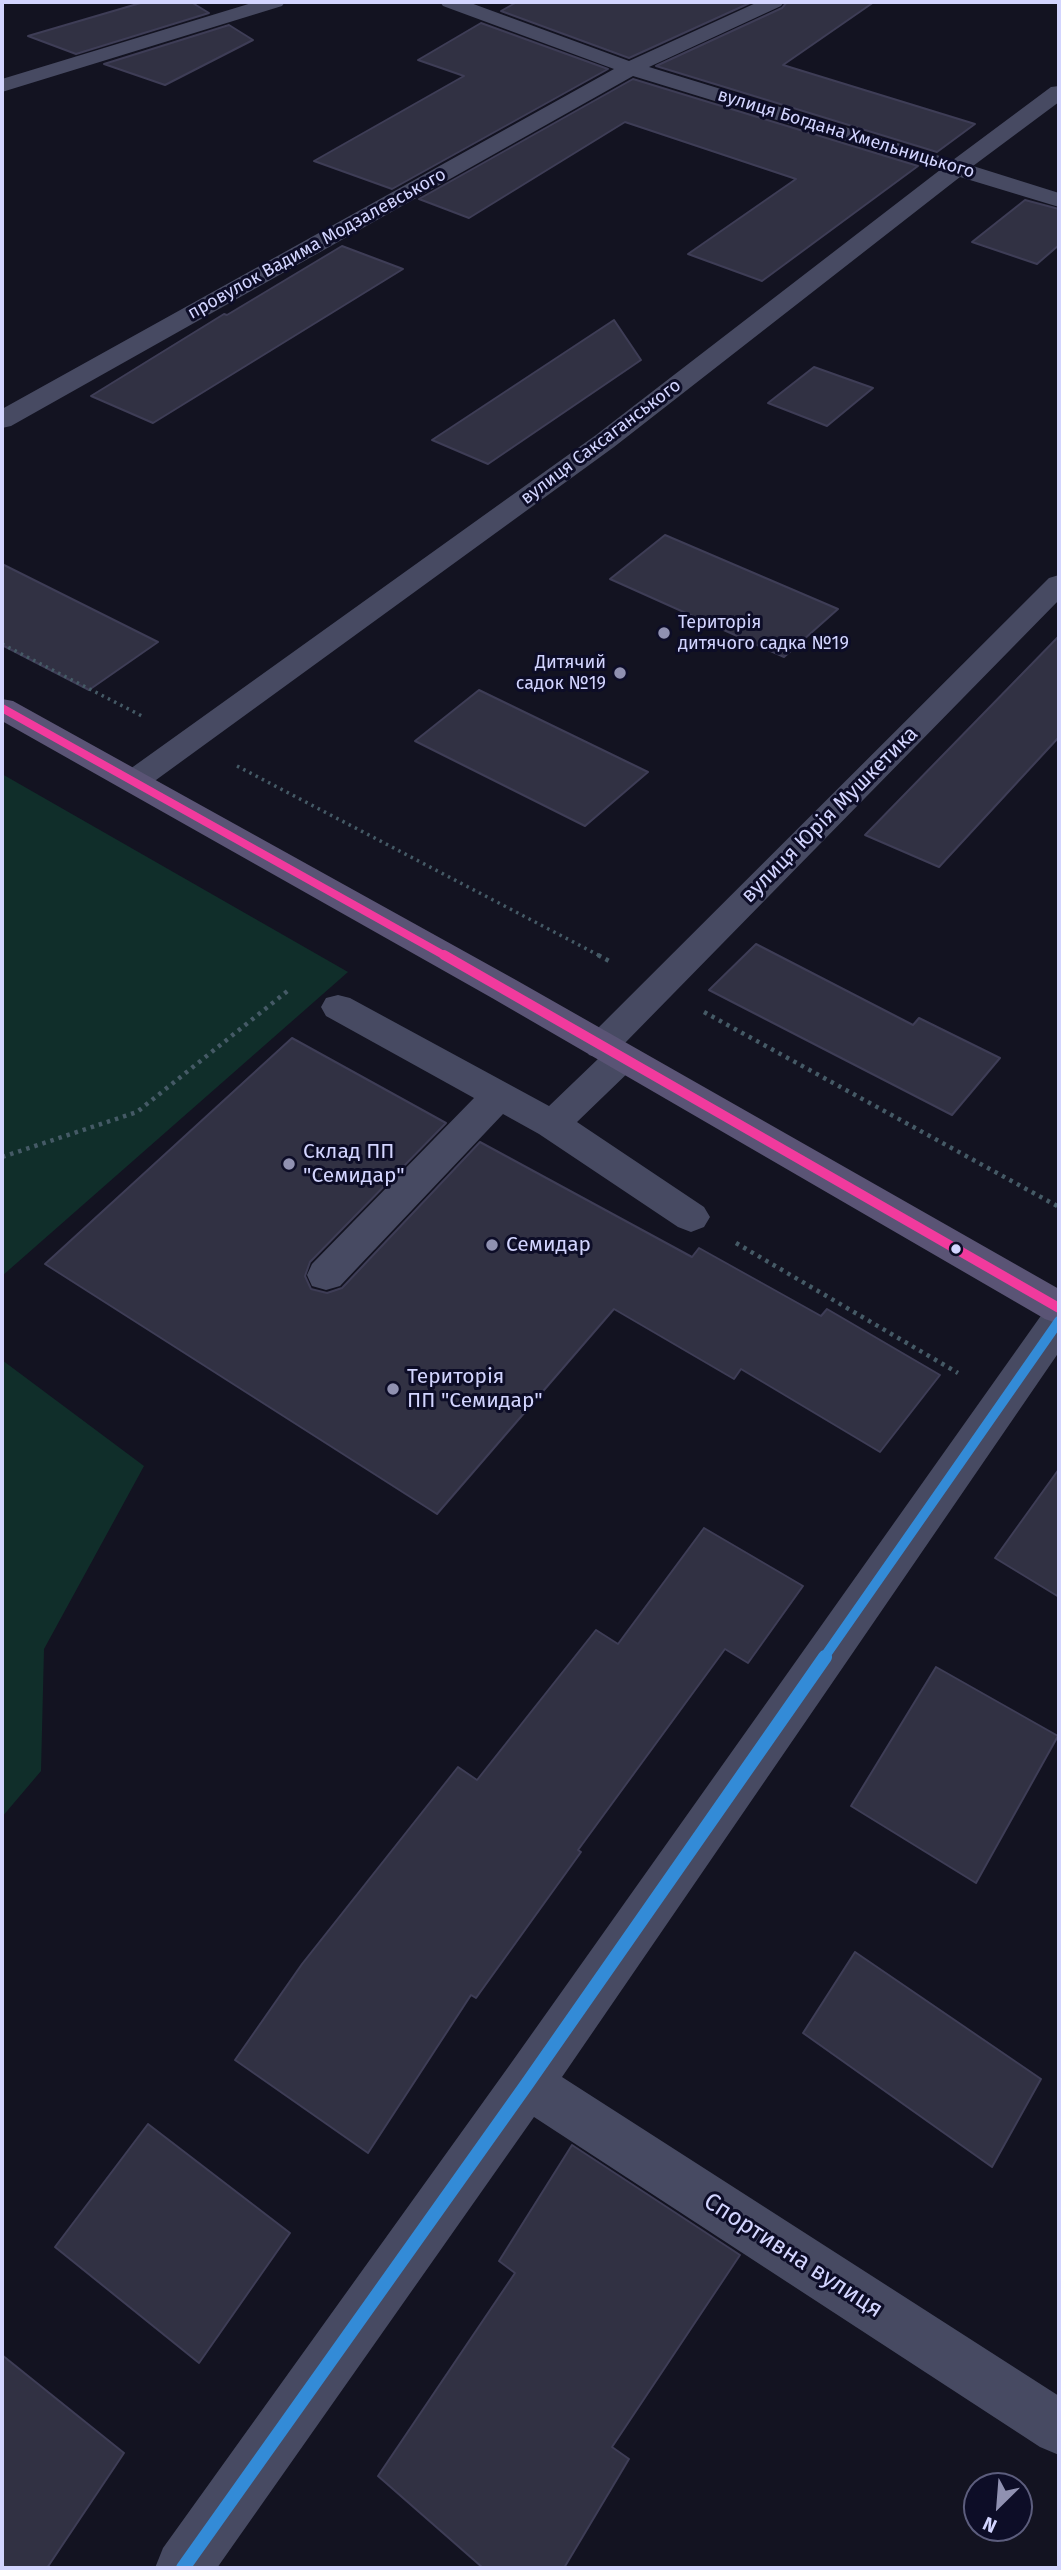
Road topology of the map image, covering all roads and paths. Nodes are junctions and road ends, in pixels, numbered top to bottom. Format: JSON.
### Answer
{"nodes":[{"id":1,"x":275,"y":2,"type":"edge"},
{"id":2,"x":450,"y":2,"type":"edge"},
{"id":3,"x":774,"y":2,"type":"edge"},
{"id":4,"x":632,"y":69,"type":"junction"},
{"id":5,"x":2,"y":86,"type":"edge"},
{"id":6,"x":1059,"y":92,"type":"edge"},
{"id":7,"x":957,"y":168,"type":"junction"},
{"id":8,"x":1059,"y":200,"type":"edge"},
{"id":9,"x":2,"y":420,"type":"edge"},
{"id":10,"x":1059,"y":584,"type":"edge"},
{"id":11,"x":2,"y":644,"type":"edge"},
{"id":12,"x":2,"y":709,"type":"edge"},
{"id":13,"x":190,"y":741,"type":"junction"},
{"id":14,"x":134,"y":781,"type":"junction"},
{"id":15,"x":659,"y":987,"type":"junction"},
{"id":16,"x":338,"y":1007,"type":"joint"},
{"id":17,"x":612,"y":1052,"type":"junction"},
{"id":18,"x":498,"y":1096,"type":"junction"},
{"id":19,"x":552,"y":1124,"type":"junction"},
{"id":20,"x":2,"y":1157,"type":"edge"},
{"id":21,"x":1059,"y":1207,"type":"edge"},
{"id":22,"x":691,"y":1217,"type":"joint"},
{"id":23,"x":326,"y":1275,"type":"dead end"},
{"id":24,"x":1059,"y":1308,"type":"edge"},
{"id":25,"x":1059,"y":1321,"type":"edge"},
{"id":26,"x":1004,"y":1400,"type":"junction"},
{"id":27,"x":527,"y":2084,"type":"junction"},
{"id":28,"x":1059,"y":2428,"type":"edge"},
{"id":29,"x":183,"y":2568,"type":"edge"}],
"edges":[{"from":1,"to":5,"type":"street"},
{"from":2,"to":4,"type":"street","name":"вулиця Богдана Хмельницького"},
{"from":3,"to":4,"type":"street"},
{"from":4,"to":7,"type":"street","name":"вулиця Богдана Хмельницького"},
{"from":4,"to":9,"type":"street","name":"провулок Вадима Модзалевського"},
{"from":6,"to":7,"type":"street","name":"вулиця Саксаганського"},
{"from":7,"to":8,"type":"street","name":"вулиця Богдана Хмельницького"},
{"from":7,"to":13,"type":"street","name":"вулиця Саксаганського"},
{"from":10,"to":15,"type":"street","name":"вулиця Юрія Мушкетика"},
{"from":11,"to":13,"type":"path"},
{"from":12,"to":14,"type":"main road"},
{"from":13,"to":14,"type":"street","name":"вулиця Саксаганського"},
{"from":13,"to":15,"type":"path"},
{"from":14,"to":17,"type":"main road"},
{"from":15,"to":17,"type":"street","name":"вулиця Юрія Мушкетика"},
{"from":15,"to":21,"type":"path"},
{"from":16,"to":18,"type":"street"},
{"from":16,"to":20,"type":"path"},
{"from":17,"to":19,"type":"street","name":"вулиця Юрія Мушкетика"},
{"from":17,"to":24,"type":"main road"},
{"from":18,"to":19,"type":"street"},
{"from":18,"to":23,"type":"street"},
{"from":19,"to":22,"type":"street"},
{"from":22,"to":26,"type":"path"},
{"from":25,"to":26,"type":"street"},
{"from":26,"to":27,"type":"street"},
{"from":27,"to":28,"type":"street","name":"Спортивна вулиця"},
{"from":27,"to":29,"type":"street"}]}
